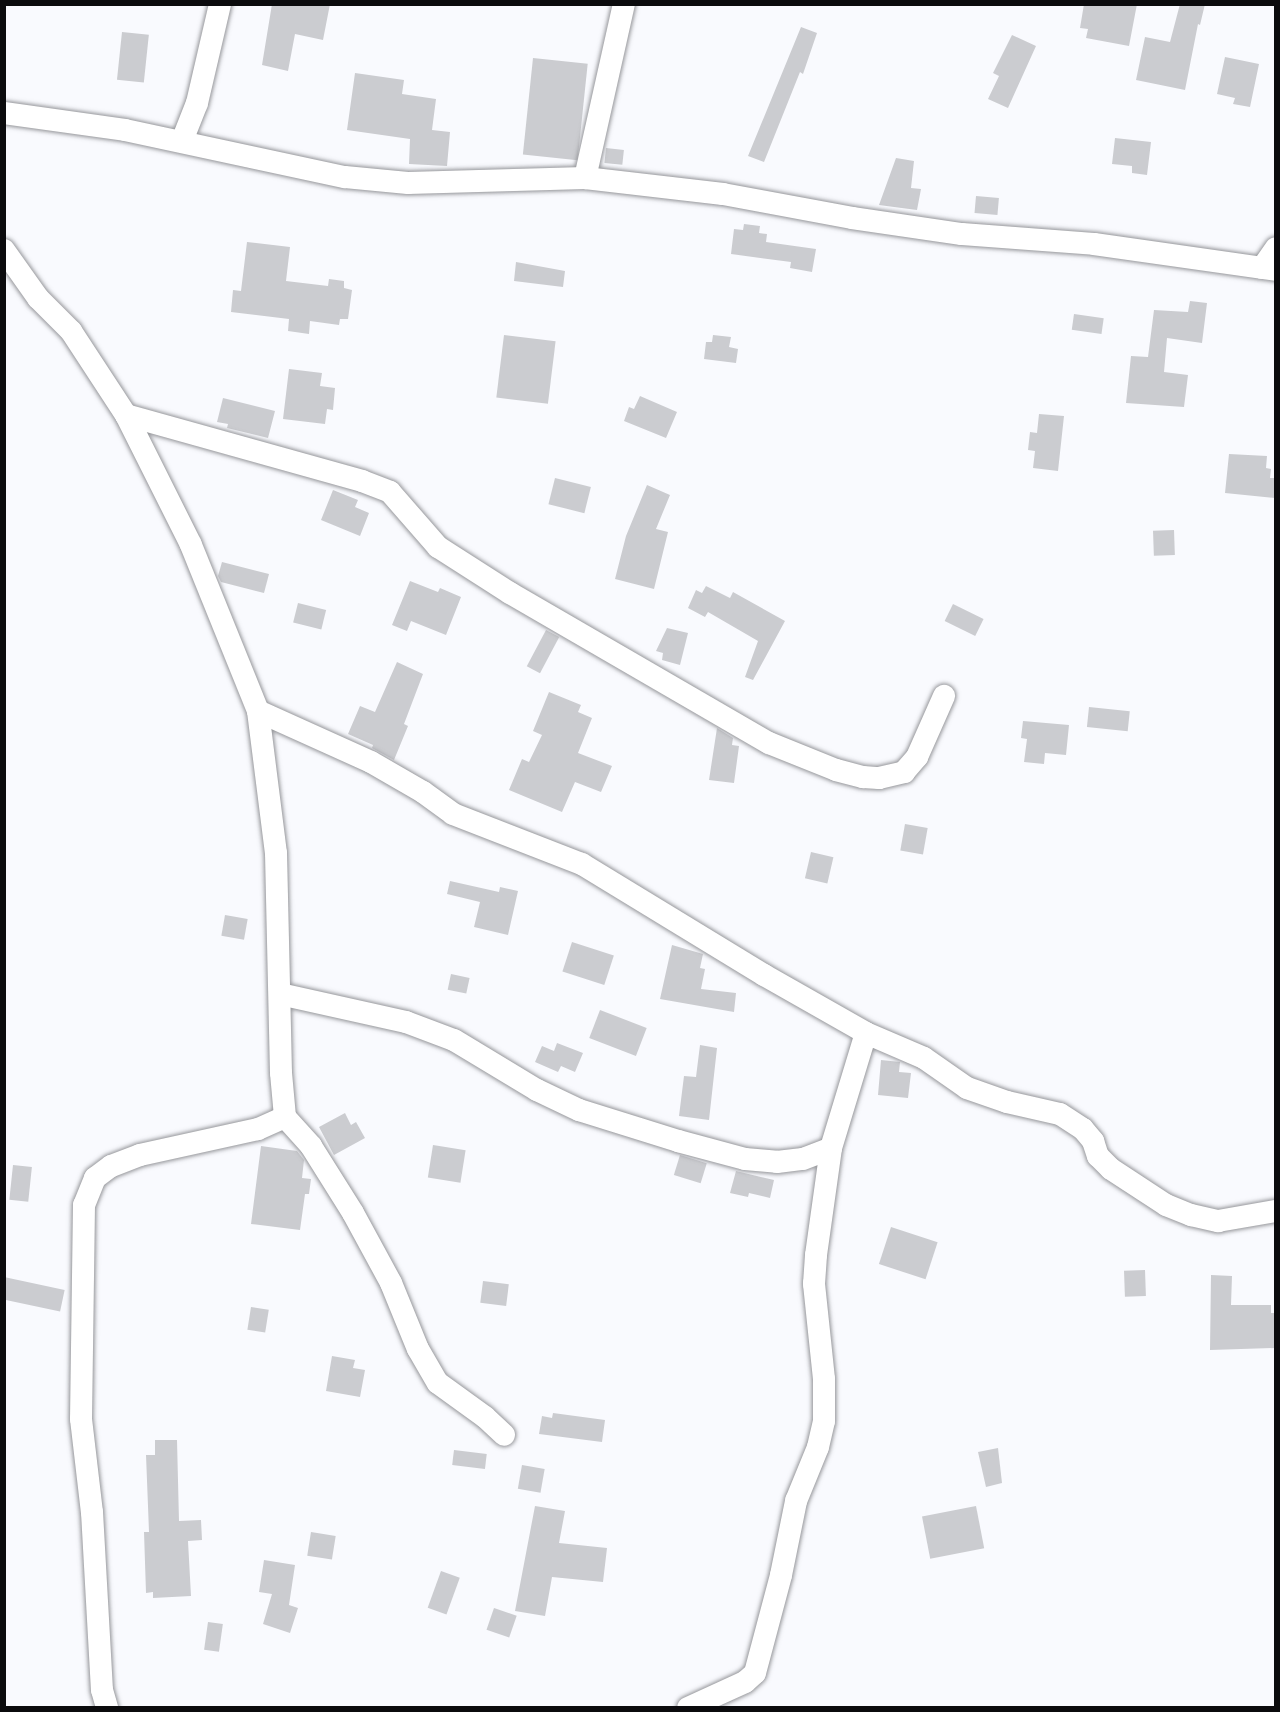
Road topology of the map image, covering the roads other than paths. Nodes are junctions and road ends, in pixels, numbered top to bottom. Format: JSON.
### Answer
{"nodes":[{"id":1,"x":220,"y":4,"type":"edge"},
{"id":2,"x":624,"y":4,"type":"edge"},
{"id":3,"x":4,"y":113,"type":"edge"},
{"id":4,"x":182,"y":141,"type":"junction"},
{"id":5,"x":585,"y":178,"type":"junction"},
{"id":6,"x":1275,"y":249,"type":"edge"},
{"id":7,"x":4,"y":250,"type":"edge"},
{"id":8,"x":1269,"y":269,"type":"edge"},
{"id":9,"x":126,"y":415,"type":"junction"},
{"id":10,"x":944,"y":696,"type":"dead end"},
{"id":11,"x":258,"y":711,"type":"junction"},
{"id":12,"x":279,"y":994,"type":"junction"},
{"id":13,"x":866,"y":1033,"type":"junction"},
{"id":14,"x":285,"y":1117,"type":"junction"},
{"id":15,"x":831,"y":1148,"type":"junction"},
{"id":16,"x":1275,"y":1211,"type":"edge"},
{"id":17,"x":504,"y":1435,"type":"dead end"},
{"id":18,"x":107,"y":1707,"type":"edge"},
{"id":19,"x":688,"y":1707,"type":"edge"}],
"edges":[{"from":1,"to":4,"type":"street"},
{"from":2,"to":5,"type":"street"},
{"from":3,"to":4,"type":"street"},
{"from":4,"to":5,"type":"street"},
{"from":5,"to":8,"type":"street"},
{"from":6,"to":8,"type":"street"},
{"from":7,"to":9,"type":"street"},
{"from":9,"to":10,"type":"street"},
{"from":9,"to":11,"type":"street"},
{"from":11,"to":12,"type":"street"},
{"from":11,"to":13,"type":"street"},
{"from":12,"to":14,"type":"street"},
{"from":12,"to":15,"type":"street"},
{"from":13,"to":15,"type":"street"},
{"from":13,"to":16,"type":"street"},
{"from":14,"to":17,"type":"street"},
{"from":14,"to":18,"type":"street"},
{"from":15,"to":19,"type":"street"}]}
